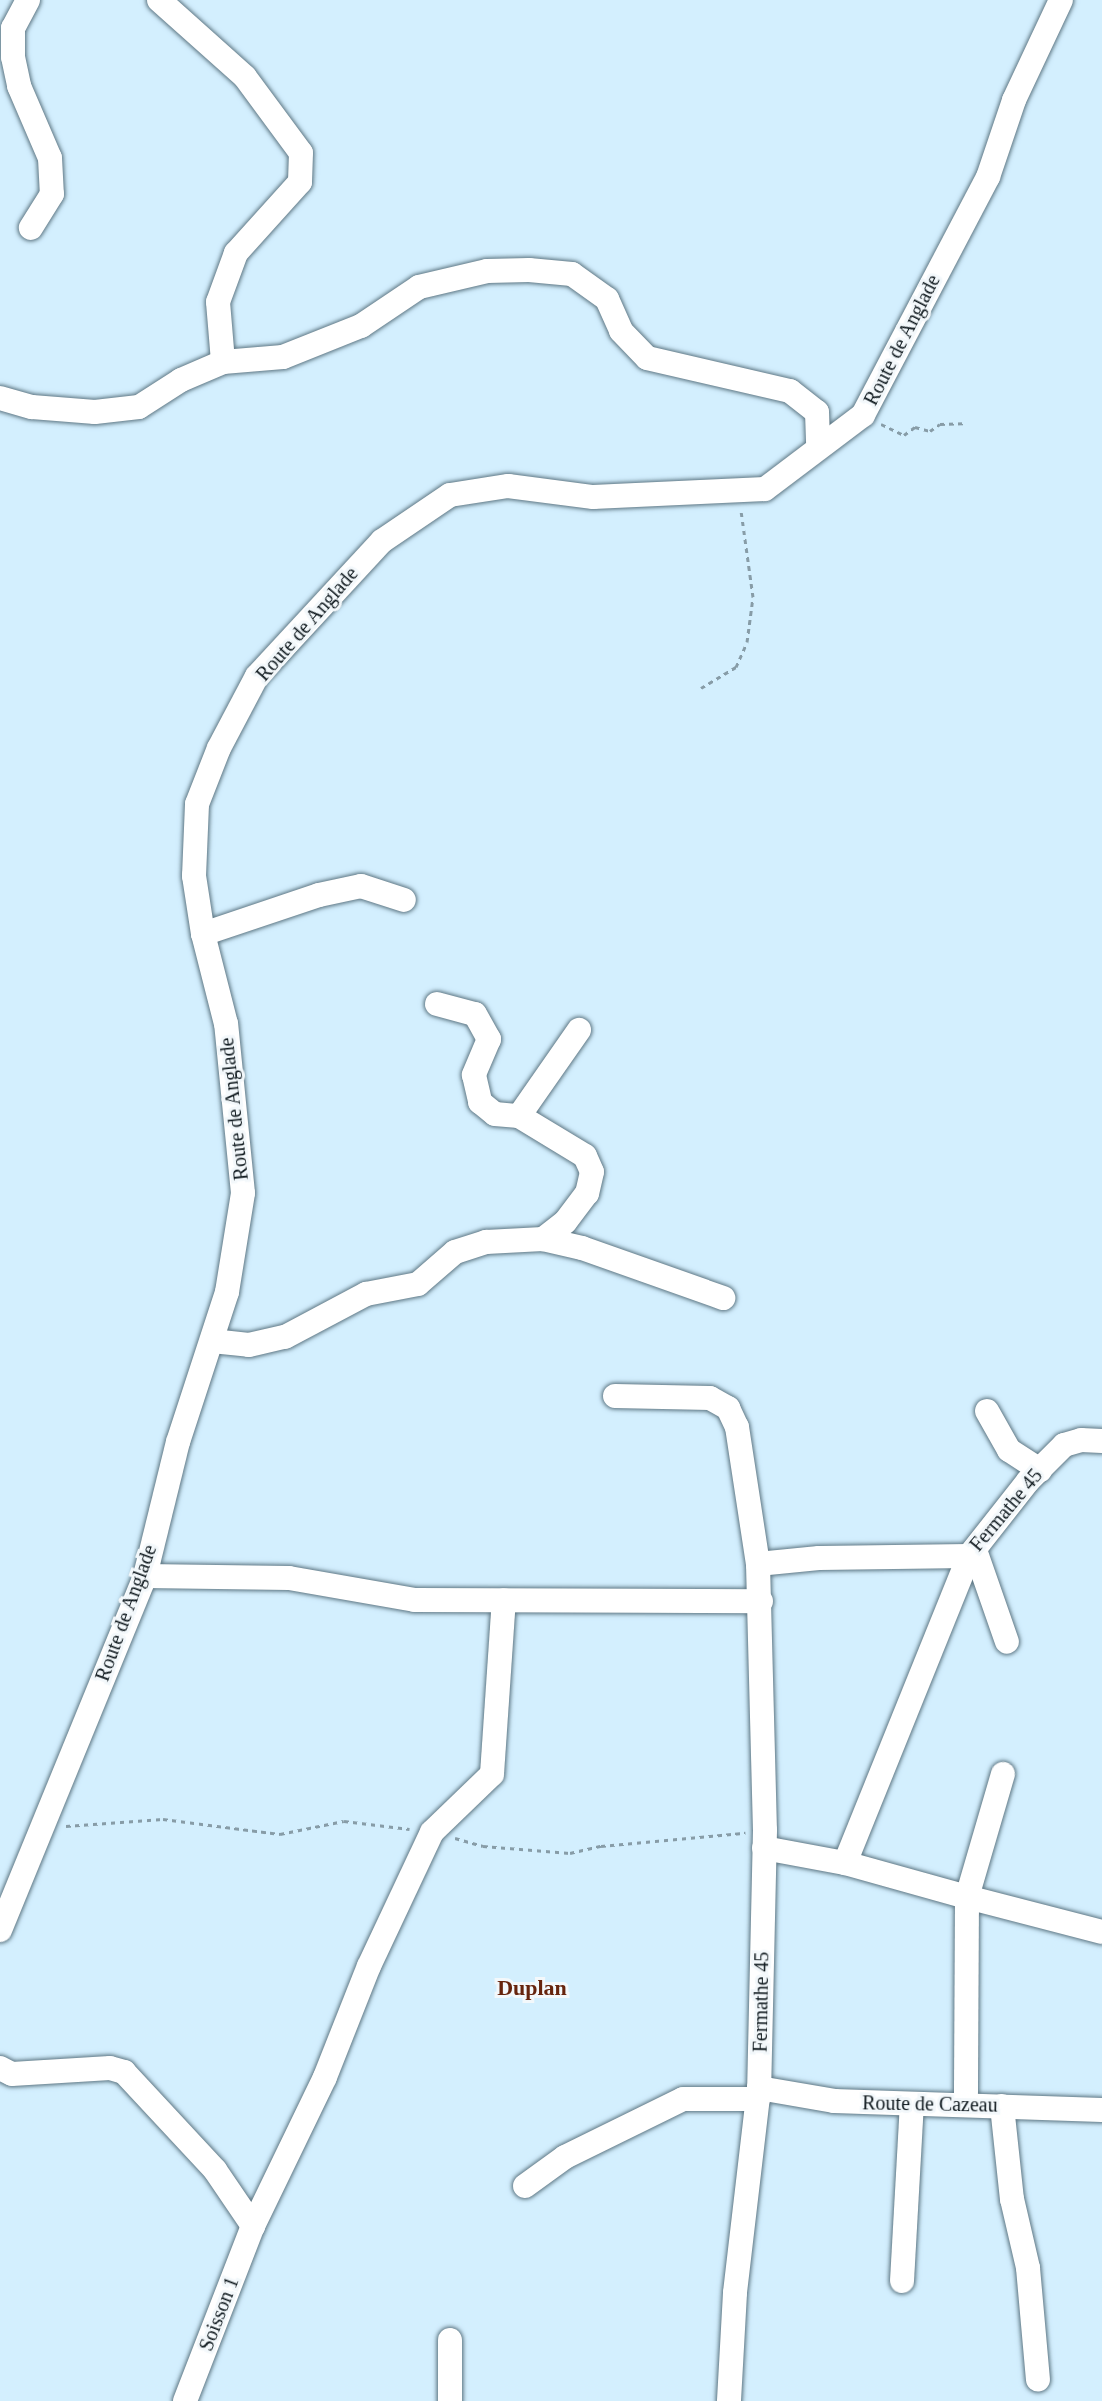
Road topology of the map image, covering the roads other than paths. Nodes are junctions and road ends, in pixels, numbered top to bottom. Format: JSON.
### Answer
{"nodes":[{"id":1,"x":28,"y":0,"type":"edge"},
{"id":2,"x":159,"y":0,"type":"edge"},
{"id":3,"x":1061,"y":0,"type":"edge"},
{"id":4,"x":31,"y":228,"type":"dead end"},
{"id":5,"x":223,"y":362,"type":"junction"},
{"id":6,"x":0,"y":398,"type":"edge"},
{"id":7,"x":818,"y":446,"type":"junction"},
{"id":8,"x":404,"y":900,"type":"dead end"},
{"id":9,"x":203,"y":934,"type":"junction"},
{"id":10,"x":438,"y":1004,"type":"dead end"},
{"id":11,"x":579,"y":1030,"type":"dead end"},
{"id":12,"x":519,"y":1116,"type":"junction"},
{"id":13,"x":543,"y":1239,"type":"junction"},
{"id":14,"x":723,"y":1298,"type":"dead end"},
{"id":15,"x":212,"y":1341,"type":"junction"},
{"id":16,"x":615,"y":1396,"type":"dead end"},
{"id":17,"x":987,"y":1411,"type":"dead end"},
{"id":18,"x":1102,"y":1441,"type":"edge"},
{"id":19,"x":1040,"y":1470,"type":"junction"},
{"id":20,"x":972,"y":1553,"type":"junction"},
{"id":21,"x":758,"y":1564,"type":"junction"},
{"id":22,"x":144,"y":1576,"type":"junction"},
{"id":23,"x":504,"y":1600,"type":"junction"},
{"id":24,"x":761,"y":1601,"type":"junction"},
{"id":25,"x":1007,"y":1642,"type":"dead end"},
{"id":26,"x":1003,"y":1774,"type":"dead end"},
{"id":27,"x":764,"y":1839,"type":"junction"},
{"id":28,"x":845,"y":1863,"type":"junction"},
{"id":29,"x":967,"y":1897,"type":"junction"},
{"id":30,"x":0,"y":1930,"type":"edge"},
{"id":31,"x":1102,"y":1932,"type":"edge"},
{"id":32,"x":0,"y":2068,"type":"edge"},
{"id":33,"x":758,"y":2093,"type":"junction"},
{"id":34,"x":912,"y":2104,"type":"junction"},
{"id":35,"x":966,"y":2104,"type":"junction"},
{"id":36,"x":1002,"y":2106,"type":"junction"},
{"id":37,"x":1102,"y":2110,"type":"edge"},
{"id":38,"x":525,"y":2186,"type":"dead end"},
{"id":39,"x":253,"y":2226,"type":"junction"},
{"id":40,"x":902,"y":2281,"type":"dead end"},
{"id":41,"x":450,"y":2340,"type":"dead end"},
{"id":42,"x":1038,"y":2380,"type":"dead end"},
{"id":43,"x":185,"y":2401,"type":"edge"},
{"id":44,"x":450,"y":2401,"type":"edge"},
{"id":45,"x":729,"y":2401,"type":"edge"}],
"edges":[{"from":1,"to":4,"type":"street"},
{"from":2,"to":5,"type":"street"},
{"from":3,"to":7,"type":"street","name":"Route de Anglade"},
{"from":5,"to":6,"type":"street"},
{"from":5,"to":7,"type":"street"},
{"from":7,"to":9,"type":"street","name":"Route de Anglade"},
{"from":8,"to":9,"type":"street"},
{"from":9,"to":15,"type":"street","name":"Route de Anglade"},
{"from":10,"to":12,"type":"street"},
{"from":11,"to":12,"type":"street"},
{"from":12,"to":13,"type":"street"},
{"from":13,"to":14,"type":"street"},
{"from":13,"to":15,"type":"street"},
{"from":15,"to":22,"type":"street","name":"Route de Anglade"},
{"from":16,"to":21,"type":"street","name":"Fermathe 45"},
{"from":17,"to":19,"type":"street"},
{"from":18,"to":19,"type":"street","name":"Fermathe 45"},
{"from":19,"to":20,"type":"street","name":"Fermathe 45"},
{"from":20,"to":21,"type":"street","name":"Fermathe 45"},
{"from":20,"to":25,"type":"street"},
{"from":20,"to":28,"type":"street"},
{"from":21,"to":24,"type":"street","name":"Fermathe 45"},
{"from":22,"to":23,"type":"street"},
{"from":22,"to":30,"type":"street","name":"Route de Anglade"},
{"from":23,"to":24,"type":"street"},
{"from":23,"to":39,"type":"street","name":"Soisson 1"},
{"from":24,"to":27,"type":"street","name":"Fermathe 45"},
{"from":26,"to":29,"type":"street"},
{"from":27,"to":28,"type":"street"},
{"from":27,"to":33,"type":"street","name":"Fermathe 45"},
{"from":28,"to":29,"type":"street"},
{"from":29,"to":31,"type":"street"},
{"from":29,"to":35,"type":"street"},
{"from":32,"to":39,"type":"street"},
{"from":33,"to":34,"type":"street","name":"Route de Cazeau"},
{"from":33,"to":38,"type":"street","name":"Route de Cazeau"},
{"from":33,"to":45,"type":"street","name":"Fermathe 45"},
{"from":34,"to":35,"type":"street","name":"Route de Cazeau"},
{"from":34,"to":40,"type":"street"},
{"from":35,"to":36,"type":"street","name":"Route de Cazeau"},
{"from":36,"to":37,"type":"street","name":"Route de Cazeau"},
{"from":36,"to":42,"type":"street"},
{"from":39,"to":43,"type":"street","name":"Soisson 1"},
{"from":41,"to":44,"type":"street"}]}
